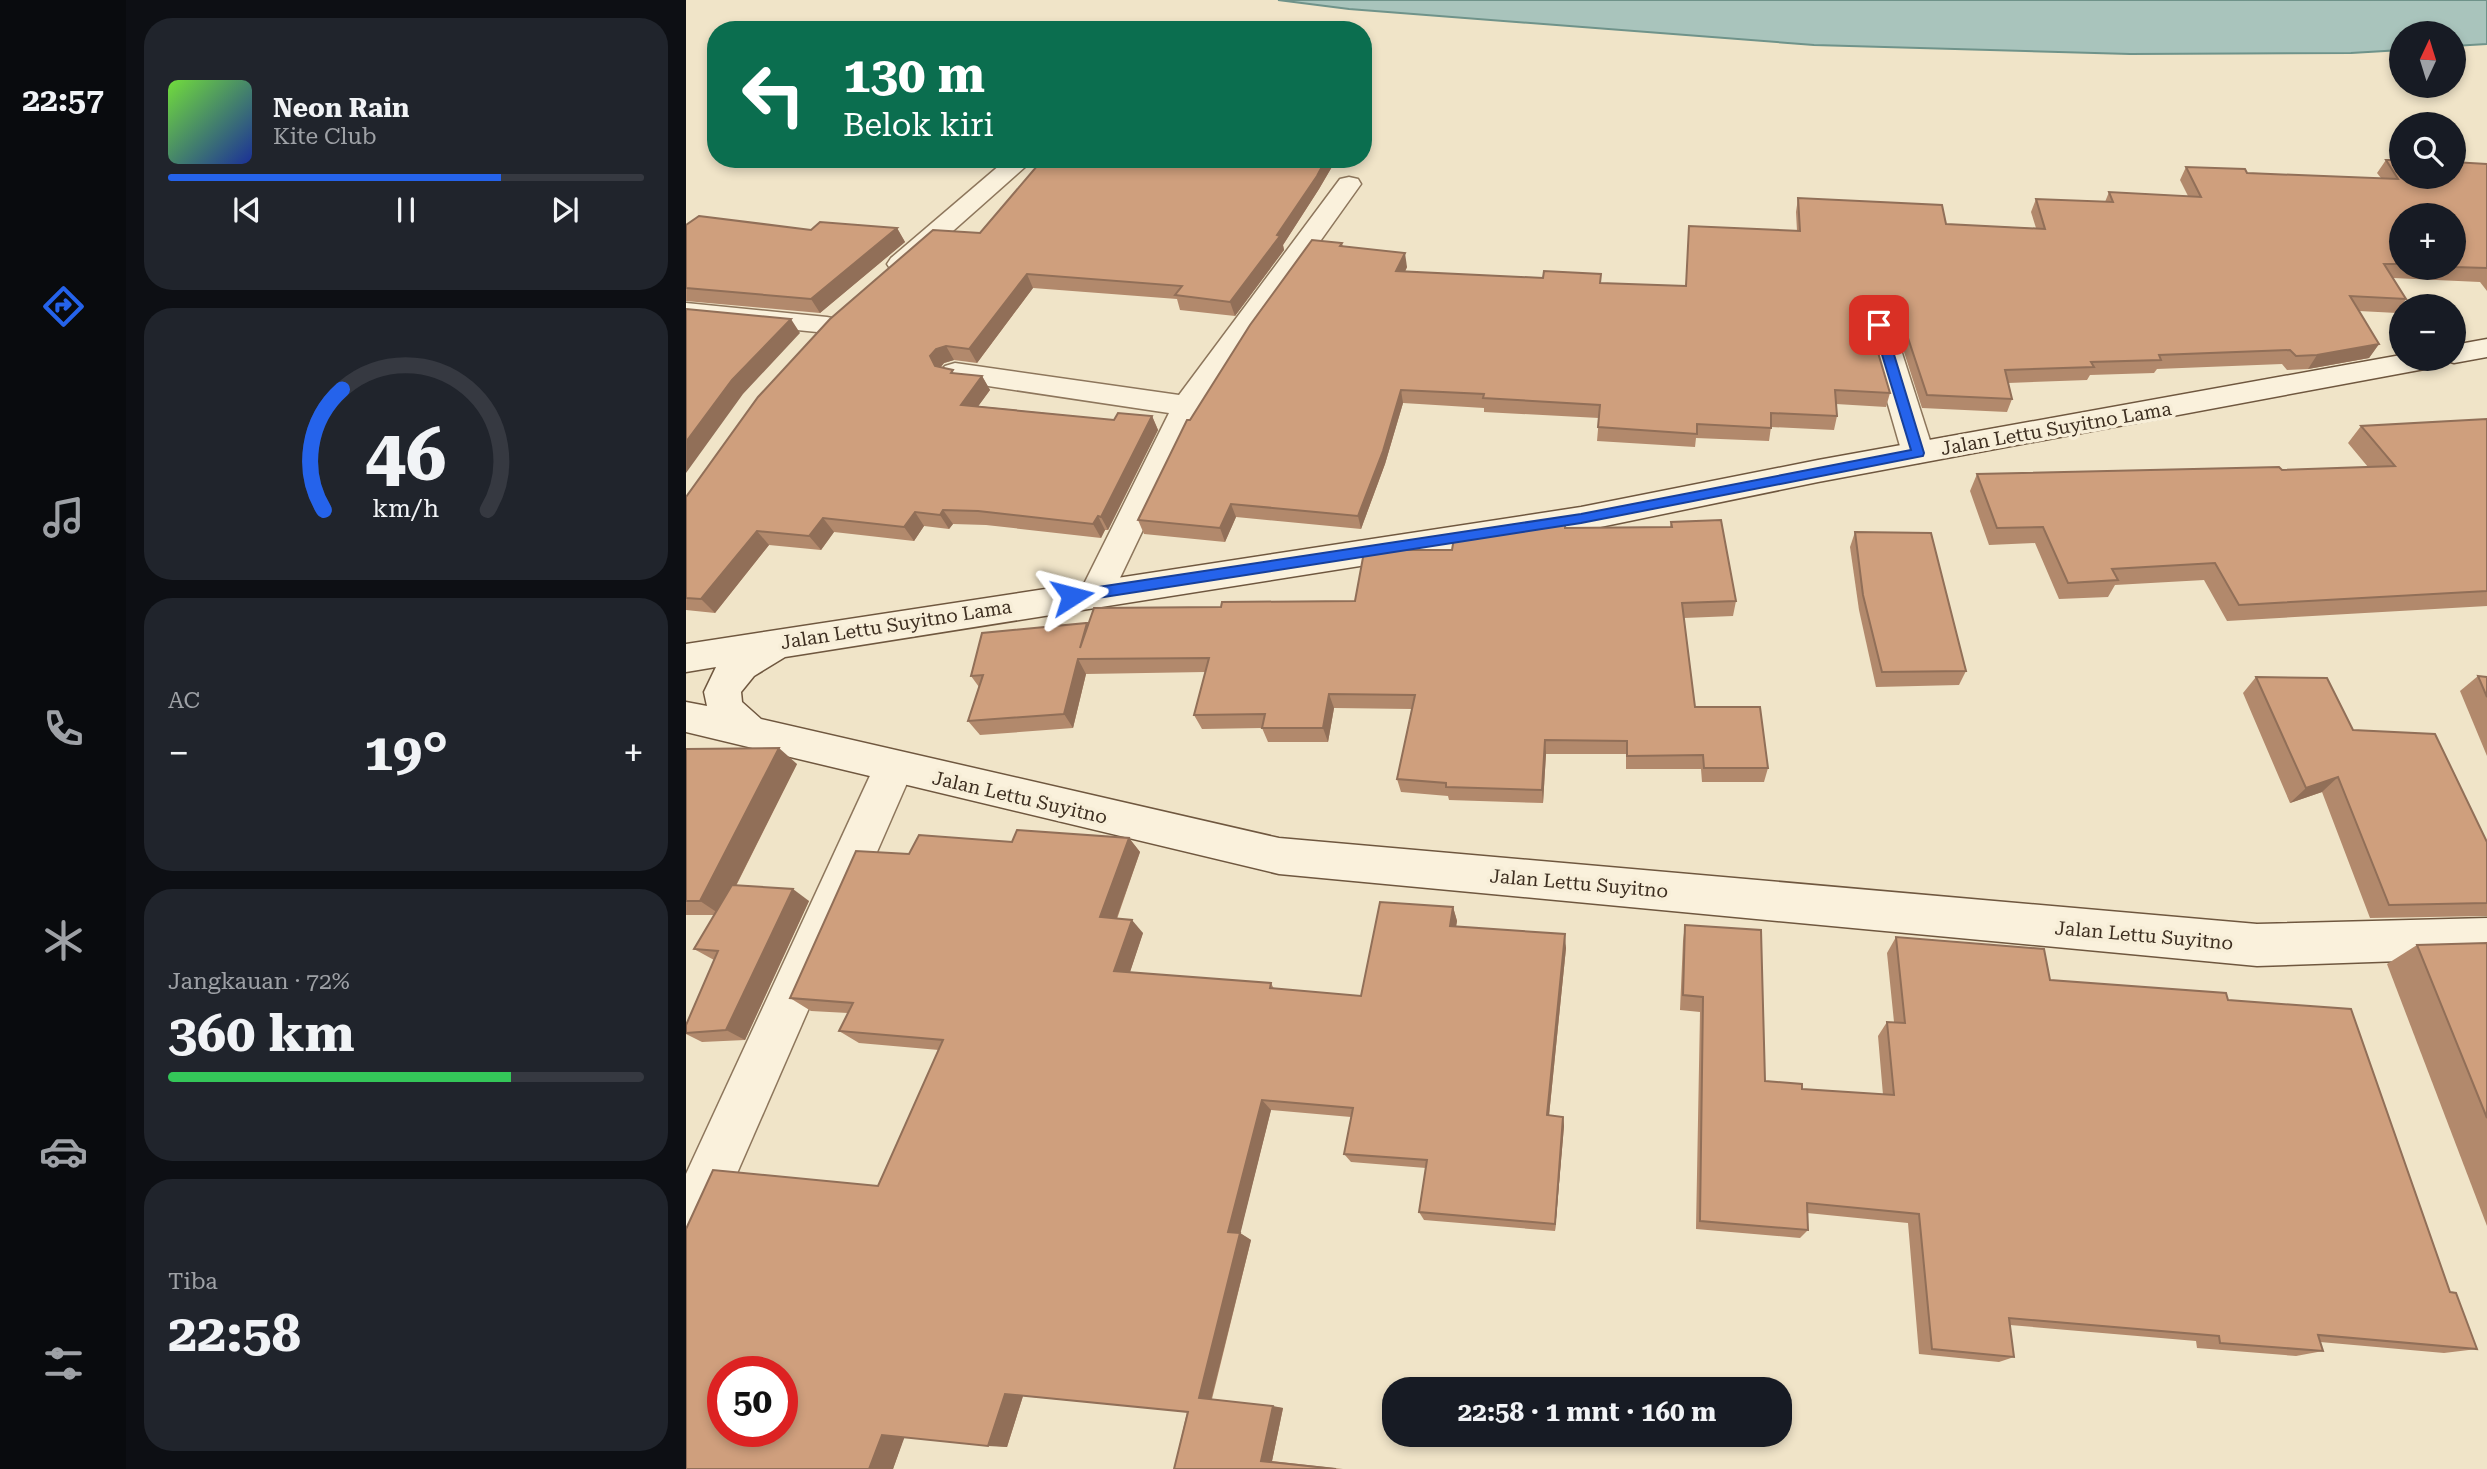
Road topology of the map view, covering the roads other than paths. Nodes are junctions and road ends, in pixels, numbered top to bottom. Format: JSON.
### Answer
{"nodes":[{"id":1,"x":1011,"y":168,"type":"edge"},
{"id":2,"x":1349,"y":184,"type":"dead end"},
{"id":3,"x":878,"y":282,"type":"edge"},
{"id":4,"x":686,"y":311,"type":"edge"},
{"id":5,"x":1879,"y":325,"type":"dead end"},
{"id":6,"x":828,"y":326,"type":"edge"},
{"id":7,"x":2487,"y":348,"type":"edge"},
{"id":8,"x":2466,"y":352,"type":"edge"},
{"id":9,"x":2389,"y":367,"type":"edge"},
{"id":10,"x":955,"y":372,"type":"edge"},
{"id":11,"x":1187,"y":406,"type":"junction"},
{"id":12,"x":1918,"y":453,"type":"junction"},
{"id":13,"x":1097,"y":592,"type":"junction"},
{"id":14,"x":813,"y":637,"type":"junction"},
{"id":15,"x":686,"y":658,"type":"edge"},
{"id":16,"x":686,"y":718,"type":"edge"},
{"id":17,"x":750,"y":732,"type":"junction"},
{"id":18,"x":894,"y":768,"type":"junction"},
{"id":19,"x":2487,"y":938,"type":"edge"},
{"id":20,"x":686,"y":1231,"type":"edge"}],
"edges":[{"from":1,"to":3,"type":"main road"},
{"from":2,"to":11,"type":"main road"},
{"from":4,"to":6,"type":"main road"},
{"from":5,"to":12,"type":"main road"},
{"from":7,"to":8,"type":"main road"},
{"from":9,"to":12,"type":"main road","name":"Jalan Lettu Suyitno Lama"},
{"from":10,"to":11,"type":"main road"},
{"from":11,"to":13,"type":"main road"},
{"from":12,"to":13,"type":"main road","name":"Jalan Lettu Suyitno Lama"},
{"from":13,"to":14,"type":"main road","name":"Jalan Lettu Suyitno Lama"},
{"from":14,"to":15,"type":"main road","name":"Jalan Lettu Suyitno Lama"},
{"from":14,"to":17,"type":"main road"},
{"from":16,"to":17,"type":"main road","name":"Jalan Lettu Suyitno"},
{"from":17,"to":18,"type":"main road","name":"Jalan Lettu Suyitno"},
{"from":18,"to":19,"type":"main road","name":"Jalan Lettu Suyitno"},
{"from":18,"to":20,"type":"main road"}]}
